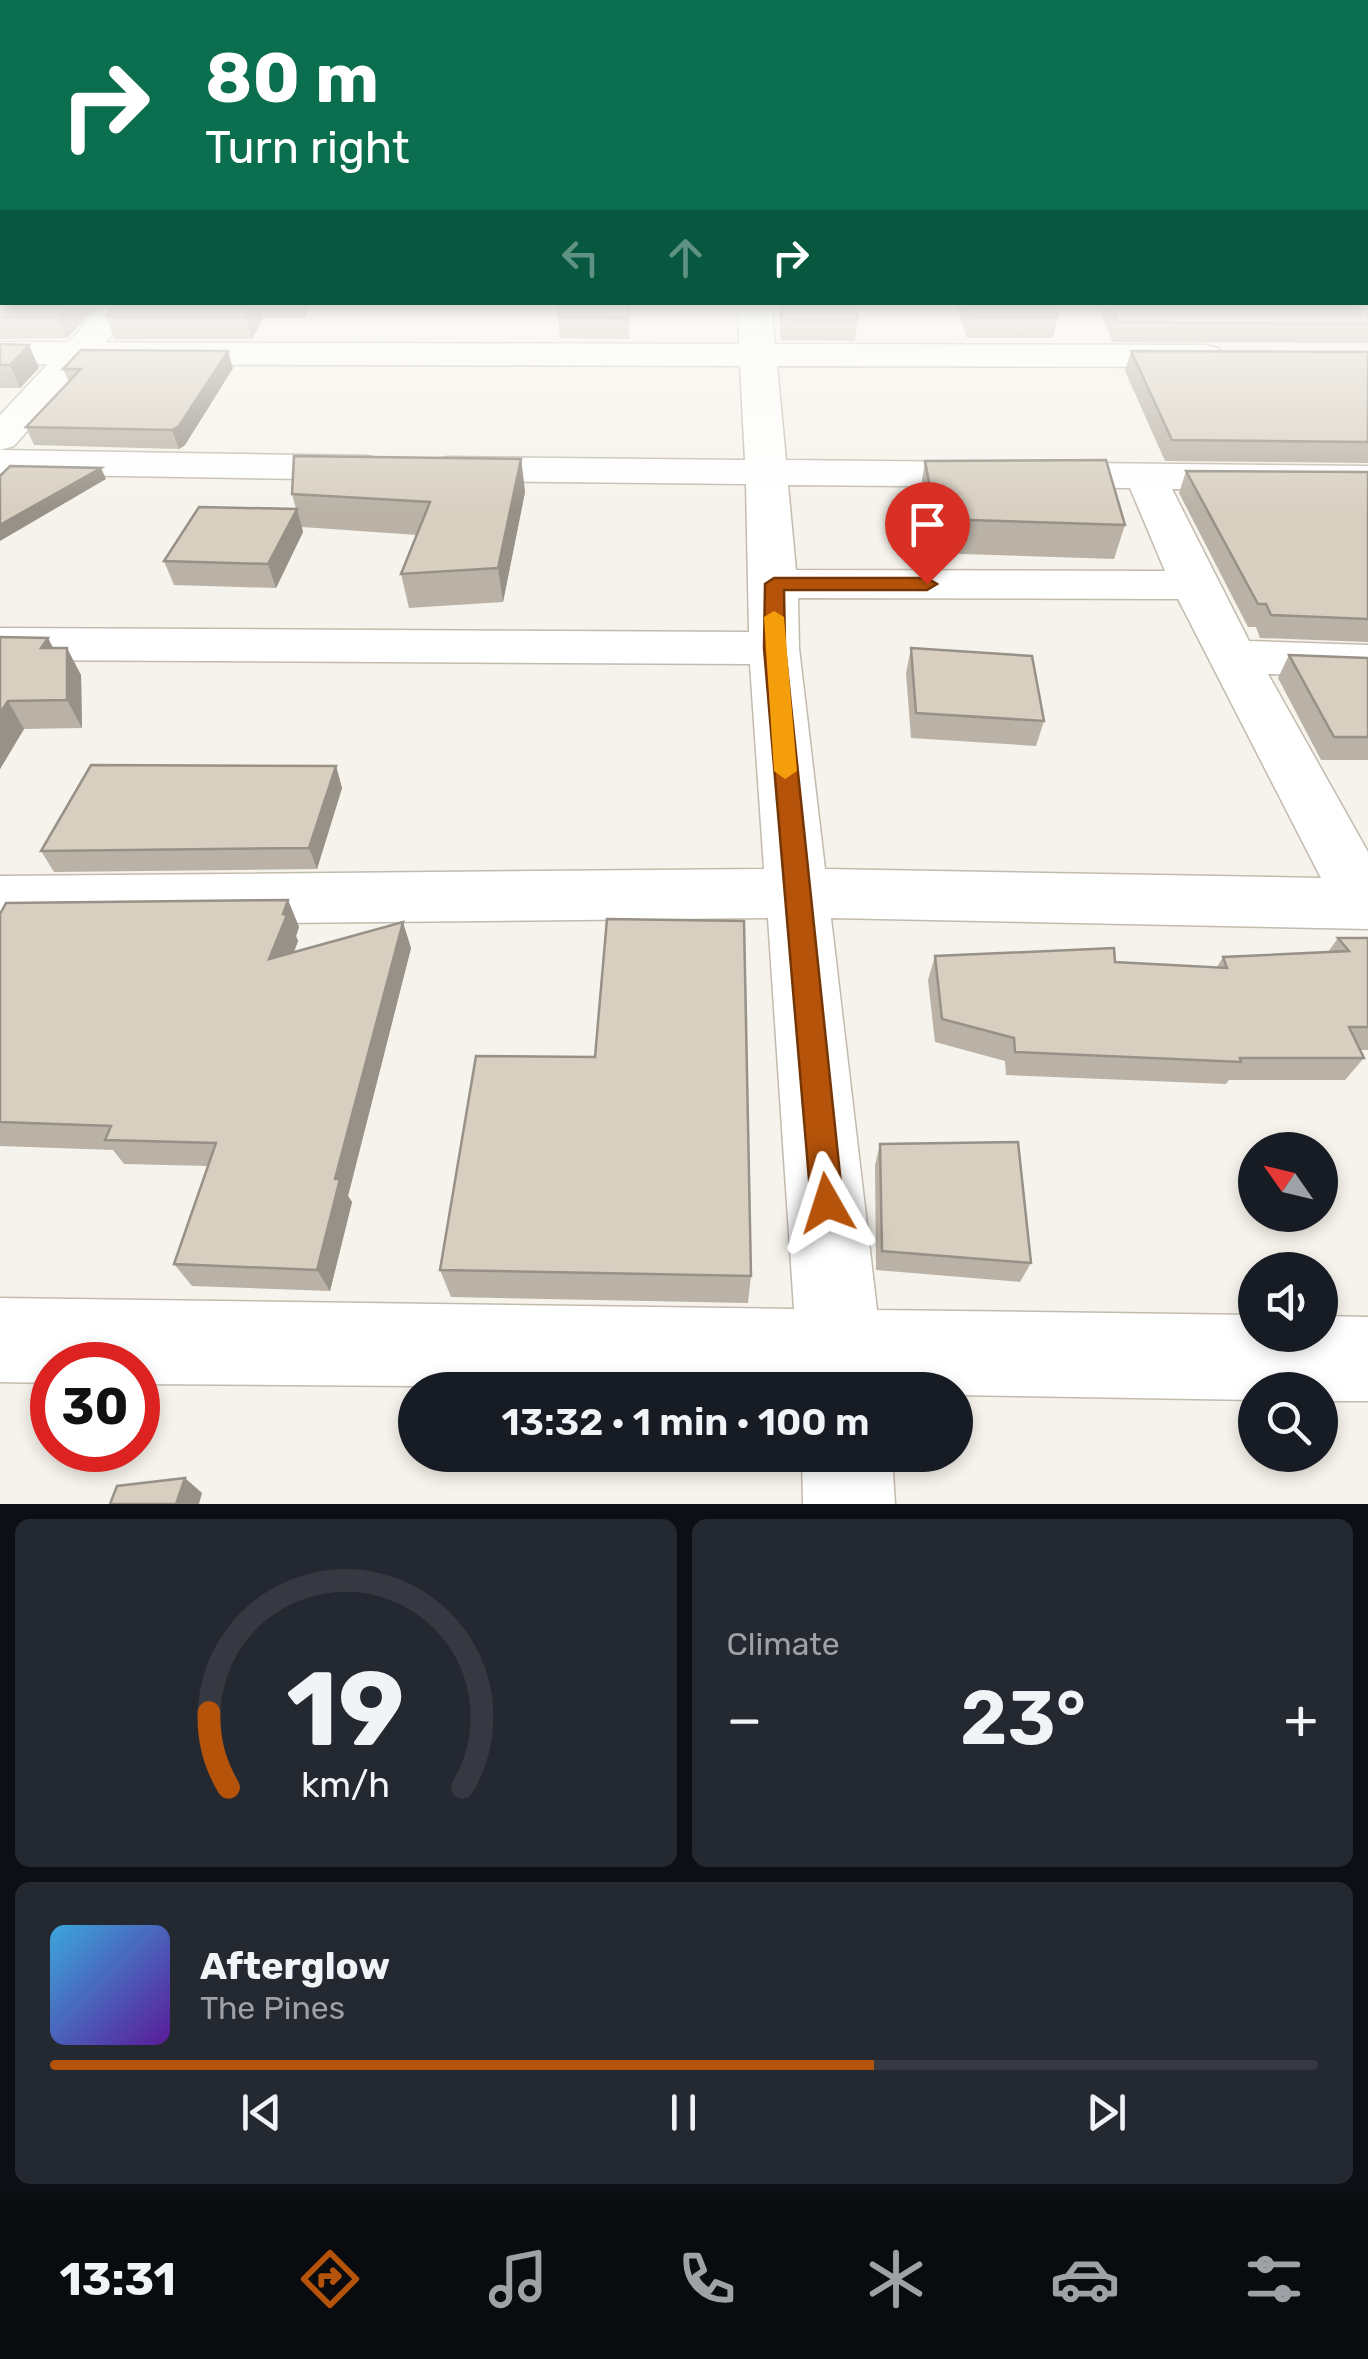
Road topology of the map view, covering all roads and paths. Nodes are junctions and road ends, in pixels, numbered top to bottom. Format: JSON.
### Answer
{"nodes":[{"id":1,"x":63,"y":369,"type":"edge"},
{"id":2,"x":759,"y":369,"type":"edge"},
{"id":3,"x":0,"y":438,"type":"edge"},
{"id":4,"x":0,"y":462,"type":"edge"},
{"id":5,"x":764,"y":474,"type":"junction"},
{"id":6,"x":1146,"y":476,"type":"junction"},
{"id":7,"x":1368,"y":478,"type":"edge"},
{"id":8,"x":774,"y":584,"type":"junction"},
{"id":9,"x":1194,"y":585,"type":"junction"},
{"id":10,"x":0,"y":644,"type":"edge"},
{"id":11,"x":774,"y":648,"type":"junction"},
{"id":12,"x":1234,"y":657,"type":"junction"},
{"id":13,"x":1368,"y":660,"type":"edge"},
{"id":14,"x":797,"y":893,"type":"junction"},
{"id":15,"x":0,"y":901,"type":"edge"},
{"id":16,"x":1367,"y":904,"type":"edge"},
{"id":17,"x":0,"y":1340,"type":"edge"},
{"id":18,"x":1368,"y":1359,"type":"edge"},
{"id":19,"x":842,"y":1372,"type":"edge"},
{"id":20,"x":848,"y":1472,"type":"edge"},
{"id":21,"x":849,"y":1504,"type":"edge"}],
"edges":[{"from":1,"to":3,"type":"street"},
{"from":2,"to":5,"type":"street"},
{"from":4,"to":5,"type":"street"},
{"from":5,"to":6,"type":"street"},
{"from":5,"to":8,"type":"street"},
{"from":6,"to":7,"type":"street"},
{"from":6,"to":9,"type":"street"},
{"from":8,"to":9,"type":"street"},
{"from":8,"to":11,"type":"street"},
{"from":9,"to":12,"type":"street"},
{"from":10,"to":11,"type":"street"},
{"from":11,"to":14,"type":"street"},
{"from":12,"to":13,"type":"street"},
{"from":12,"to":16,"type":"street"},
{"from":14,"to":15,"type":"street"},
{"from":14,"to":16,"type":"street"},
{"from":14,"to":19,"type":"street"},
{"from":17,"to":19,"type":"street"},
{"from":18,"to":19,"type":"street"},
{"from":20,"to":21,"type":"street"}]}
